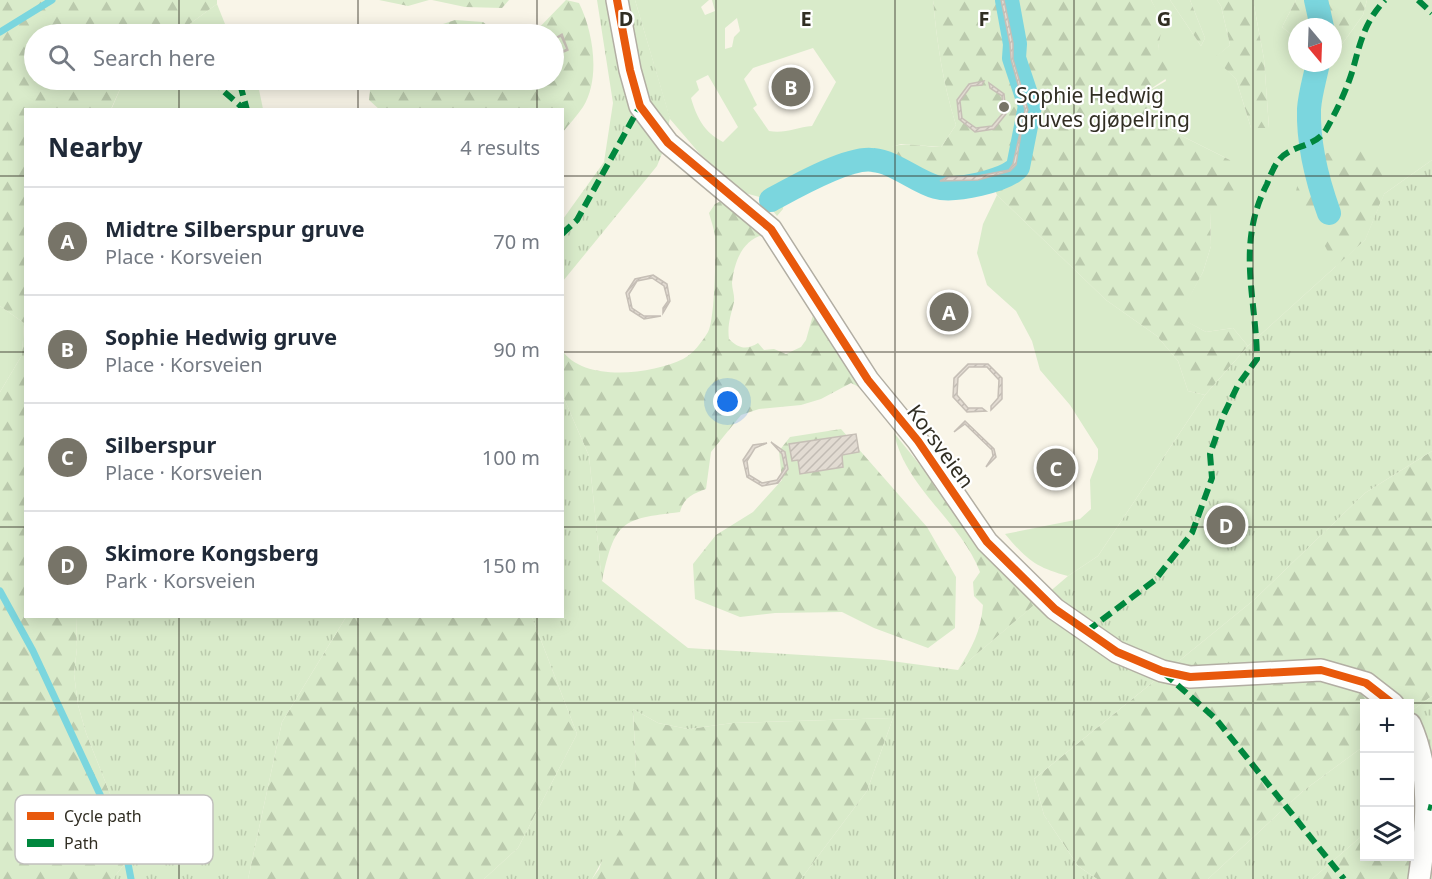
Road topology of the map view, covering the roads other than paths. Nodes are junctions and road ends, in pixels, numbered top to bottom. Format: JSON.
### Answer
{"nodes":[{"id":1,"x":616,"y":0,"type":"edge"},
{"id":2,"x":1387,"y":699,"type":"edge"},
{"id":3,"x":1414,"y":733,"type":"edge"},
{"id":4,"x":1419,"y":879,"type":"edge"}],
"edges":[{"from":1,"to":2,"type":"street","name":"Korsveien"},
{"from":3,"to":4,"type":"street"}]}
